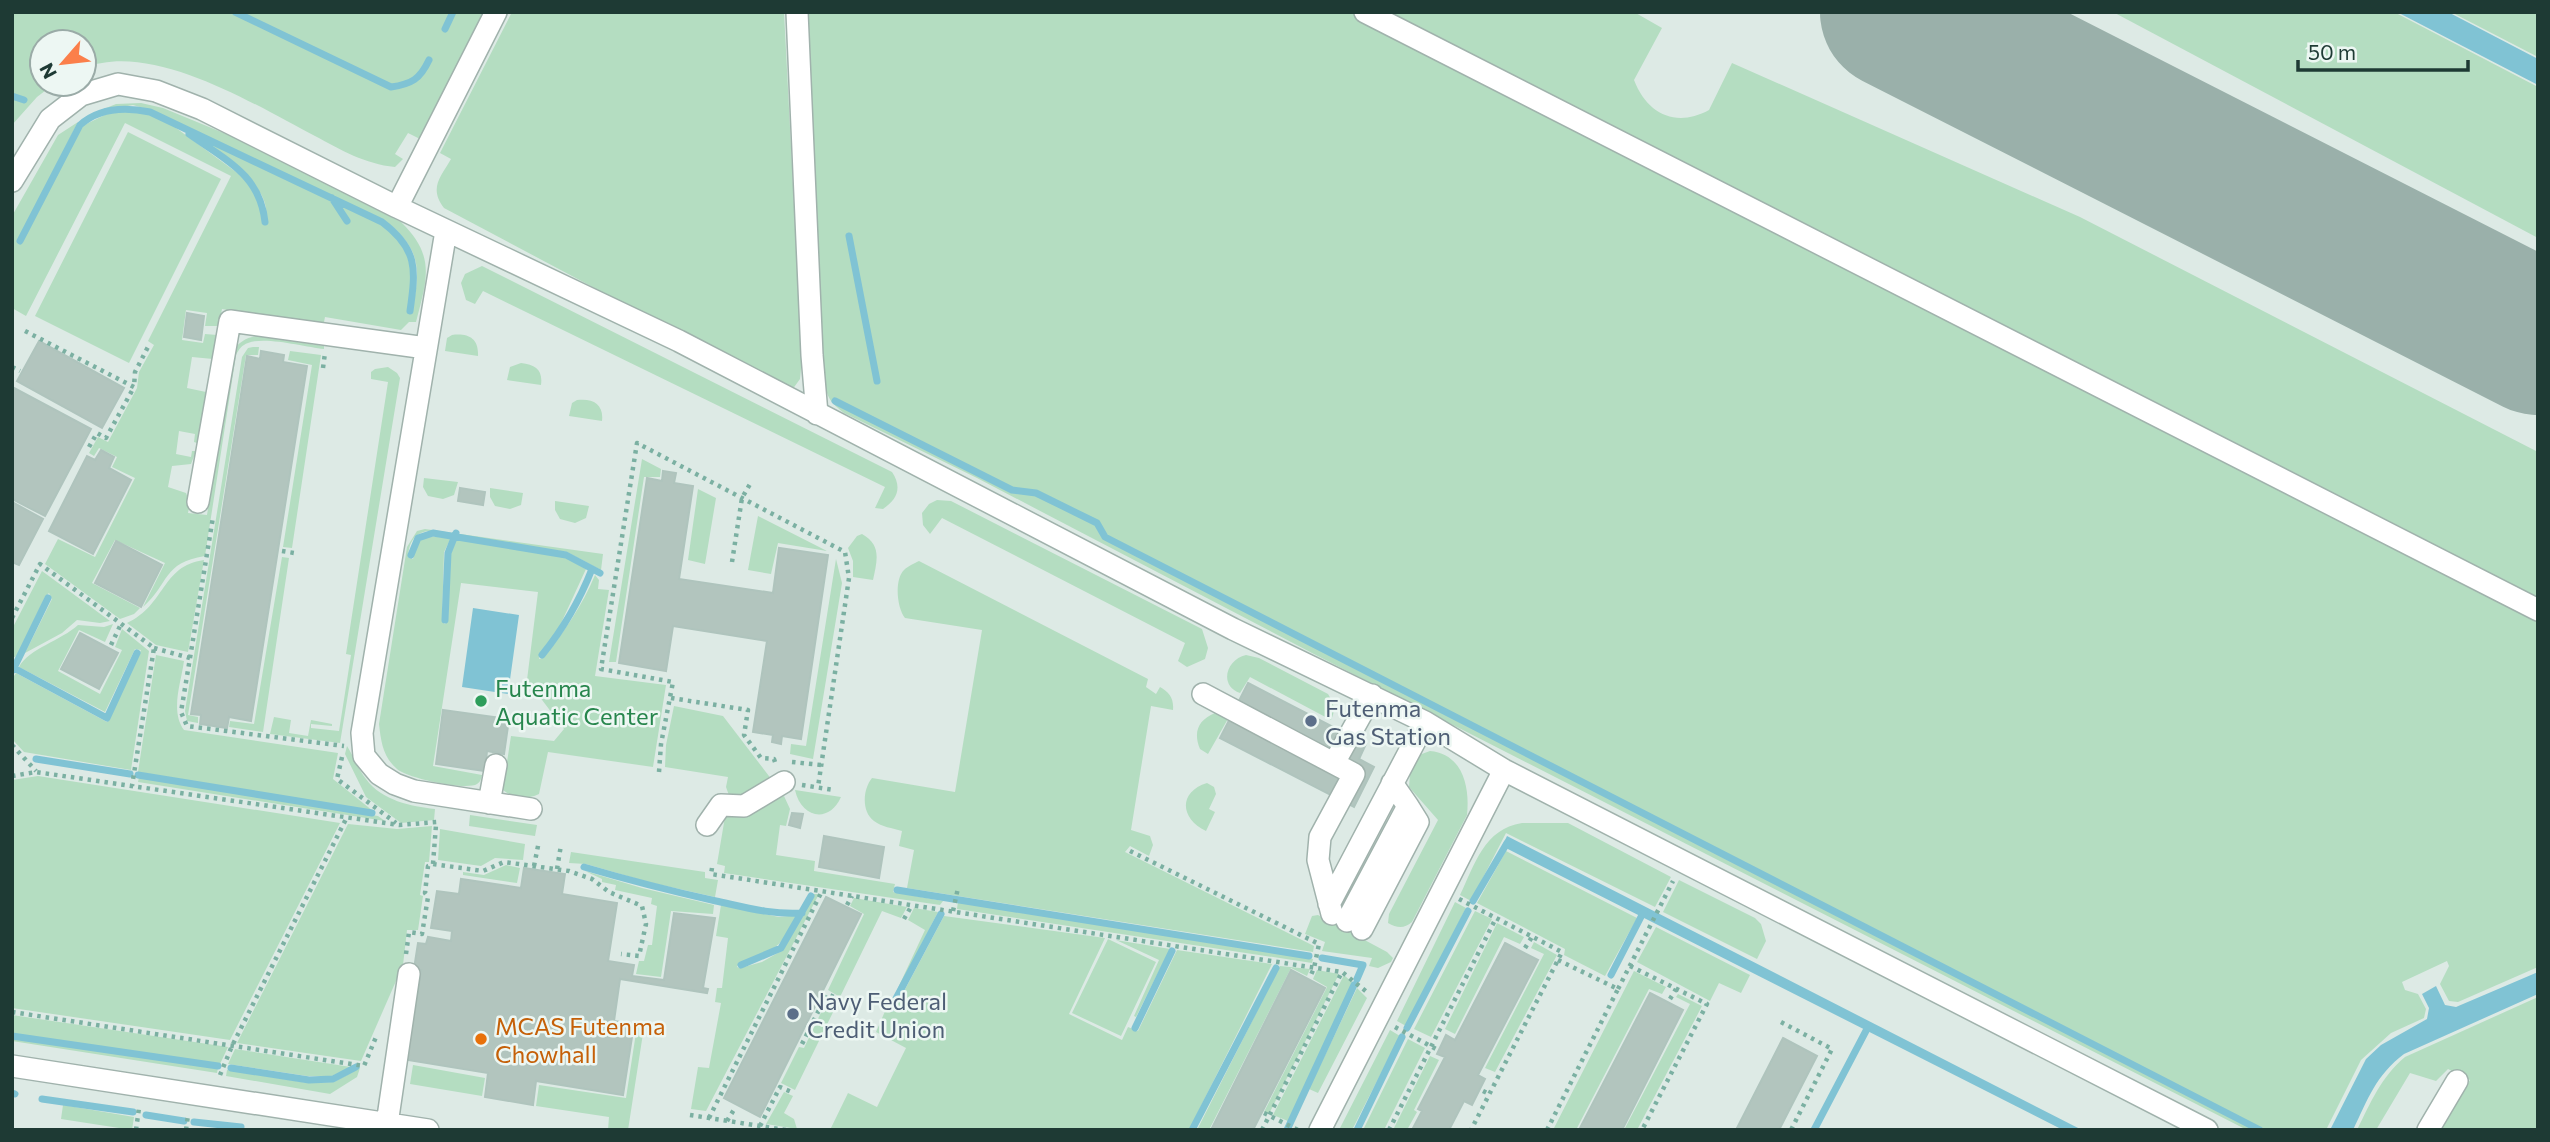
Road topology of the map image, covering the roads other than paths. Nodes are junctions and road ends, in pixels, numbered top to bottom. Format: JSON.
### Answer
{"nodes":[{"id":1,"x":496,"y":12,"type":"edge"},
{"id":2,"x":797,"y":12,"type":"edge"},
{"id":3,"x":1365,"y":12,"type":"edge"},
{"id":4,"x":12,"y":181,"type":"edge"},
{"id":5,"x":397,"y":207,"type":"junction"},
{"id":6,"x":446,"y":231,"type":"junction"},
{"id":7,"x":426,"y":348,"type":"junction"},
{"id":8,"x":817,"y":414,"type":"junction"},
{"id":9,"x":206,"y":504,"type":"road end"},
{"id":10,"x":2538,"y":610,"type":"edge"},
{"id":11,"x":1203,"y":694,"type":"dead end"},
{"id":12,"x":1372,"y":695,"type":"junction"},
{"id":13,"x":1425,"y":722,"type":"junction"},
{"id":14,"x":1334,"y":763,"type":"junction"},
{"id":15,"x":496,"y":765,"type":"dead end"},
{"id":16,"x":1504,"y":770,"type":"junction"},
{"id":17,"x":784,"y":782,"type":"road end"},
{"id":18,"x":1392,"y":783,"type":"junction"},
{"id":19,"x":489,"y":803,"type":"junction"},
{"id":20,"x":531,"y":809,"type":"dead end"},
{"id":21,"x":707,"y":825,"type":"dead end"},
{"id":22,"x":1342,"y":917,"type":"junction"},
{"id":23,"x":407,"y":965,"type":"road end"},
{"id":24,"x":12,"y":1066,"type":"edge"},
{"id":25,"x":2457,"y":1081,"type":"dead end"},
{"id":26,"x":387,"y":1124,"type":"junction"},
{"id":27,"x":428,"y":1130,"type":"edge"},
{"id":28,"x":1320,"y":1130,"type":"edge"},
{"id":29,"x":2207,"y":1130,"type":"edge"},
{"id":30,"x":2428,"y":1130,"type":"edge"}],
"edges":[{"from":1,"to":5,"type":"lane"},
{"from":2,"to":8,"type":"lane"},
{"from":3,"to":10,"type":"lane"},
{"from":4,"to":5,"type":"lane"},
{"from":5,"to":6,"type":"lane"},
{"from":6,"to":7,"type":"lane"},
{"from":6,"to":8,"type":"lane"},
{"from":7,"to":9,"type":"lane"},
{"from":7,"to":19,"type":"lane"},
{"from":8,"to":12,"type":"lane"},
{"from":11,"to":14,"type":"lane"},
{"from":12,"to":13,"type":"lane"},
{"from":12,"to":14,"type":"lane"},
{"from":13,"to":16,"type":"lane"},
{"from":13,"to":18,"type":"lane"},
{"from":14,"to":22,"type":"lane"},
{"from":15,"to":19,"type":"lane"},
{"from":16,"to":28,"type":"lane"},
{"from":16,"to":29,"type":"lane"},
{"from":17,"to":21,"type":"lane"},
{"from":18,"to":22,"type":"lane"},
{"from":18,"to":22,"type":"lane"},
{"from":19,"to":20,"type":"lane"},
{"from":23,"to":26,"type":"lane"},
{"from":24,"to":26,"type":"lane"},
{"from":25,"to":30,"type":"lane"},
{"from":26,"to":27,"type":"lane"}]}
